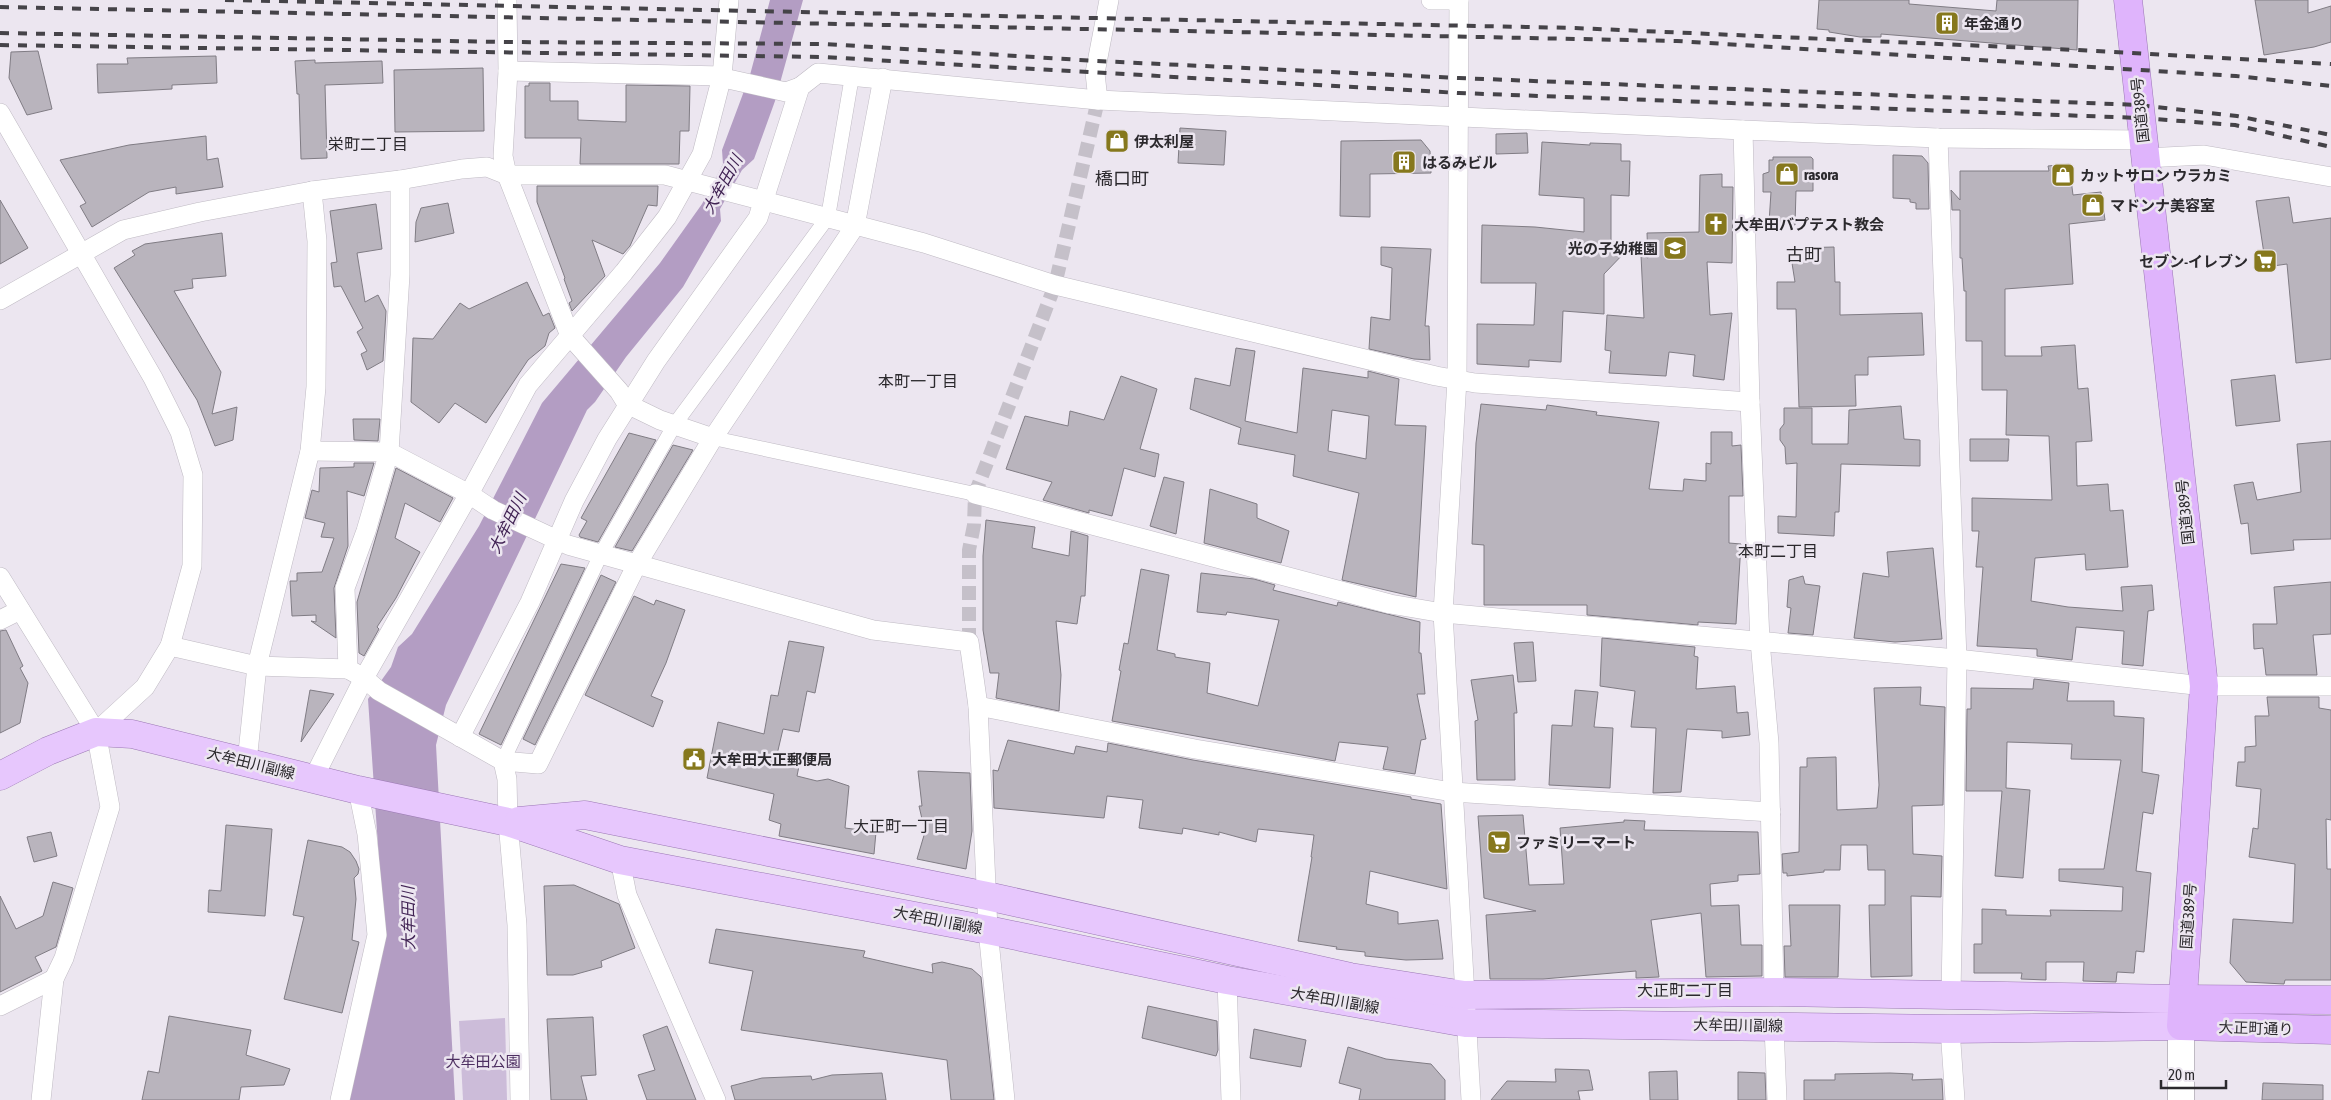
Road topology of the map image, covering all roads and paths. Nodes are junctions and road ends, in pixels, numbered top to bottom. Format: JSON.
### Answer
{"nodes":[{"id":1,"x":507,"y":0,"type":"edge"},
{"id":2,"x":729,"y":0,"type":"edge"},
{"id":3,"x":1109,"y":0,"type":"edge"},
{"id":4,"x":1431,"y":0,"type":"edge"},
{"id":5,"x":1459,"y":0,"type":"edge"},
{"id":6,"x":2128,"y":0,"type":"edge"},
{"id":7,"x":508,"y":71,"type":"junction"},
{"id":8,"x":852,"y":76,"type":"junction"},
{"id":9,"x":725,"y":78,"type":"junction"},
{"id":10,"x":883,"y":78,"type":"junction"},
{"id":11,"x":793,"y":89,"type":"junction"},
{"id":12,"x":1098,"y":100,"type":"junction"},
{"id":13,"x":0,"y":113,"type":"edge"},
{"id":14,"x":1458,"y":117,"type":"junction"},
{"id":15,"x":1743,"y":130,"type":"junction"},
{"id":16,"x":1938,"y":138,"type":"junction"},
{"id":17,"x":2144,"y":149,"type":"junction"},
{"id":18,"x":507,"y":175,"type":"junction"},
{"id":19,"x":2331,"y":177,"type":"edge"},
{"id":20,"x":400,"y":180,"type":"junction"},
{"id":21,"x":687,"y":181,"type":"junction"},
{"id":22,"x":312,"y":191,"type":"junction"},
{"id":23,"x":760,"y":200,"type":"junction"},
{"id":24,"x":828,"y":217,"type":"junction"},
{"id":25,"x":855,"y":226,"type":"junction"},
{"id":26,"x":82,"y":255,"type":"junction"},
{"id":27,"x":0,"y":300,"type":"edge"},
{"id":28,"x":576,"y":343,"type":"junction"},
{"id":29,"x":1457,"y":380,"type":"junction"},
{"id":30,"x":624,"y":398,"type":"junction"},
{"id":31,"x":1750,"y":402,"type":"junction"},
{"id":32,"x":675,"y":424,"type":"junction"},
{"id":33,"x":713,"y":438,"type":"junction"},
{"id":34,"x":310,"y":451,"type":"junction"},
{"id":35,"x":389,"y":452,"type":"junction"},
{"id":36,"x":470,"y":494,"type":"junction"},
{"id":37,"x":975,"y":494,"type":"joint"},
{"id":38,"x":550,"y":537,"type":"junction"},
{"id":39,"x":601,"y":554,"type":"junction"},
{"id":40,"x":637,"y":564,"type":"junction"},
{"id":41,"x":0,"y":577,"type":"edge"},
{"id":42,"x":20,"y":610,"type":"junction"},
{"id":43,"x":1444,"y":613,"type":"junction"},
{"id":44,"x":0,"y":620,"type":"edge"},
{"id":45,"x":1760,"y":641,"type":"junction"},
{"id":46,"x":170,"y":646,"type":"junction"},
{"id":47,"x":1957,"y":659,"type":"junction"},
{"id":48,"x":257,"y":666,"type":"junction"},
{"id":49,"x":356,"y":674,"type":"junction"},
{"id":50,"x":2204,"y":686,"type":"junction"},
{"id":51,"x":2331,"y":686,"type":"edge"},
{"id":52,"x":978,"y":706,"type":"junction"},
{"id":53,"x":96,"y":732,"type":"junction"},
{"id":54,"x":460,"y":737,"type":"junction"},
{"id":55,"x":503,"y":761,"type":"junction"},
{"id":56,"x":247,"y":762,"type":"junction"},
{"id":57,"x":0,"y":776,"type":"edge"},
{"id":58,"x":313,"y":779,"type":"junction"},
{"id":59,"x":358,"y":790,"type":"junction"},
{"id":60,"x":1452,"y":792,"type":"junction"},
{"id":61,"x":1771,"y":812,"type":"junction"},
{"id":62,"x":508,"y":822,"type":"junction"},
{"id":63,"x":620,"y":860,"type":"junction"},
{"id":64,"x":987,"y":896,"type":"junction"},
{"id":65,"x":988,"y":930,"type":"junction"},
{"id":66,"x":54,"y":979,"type":"junction"},
{"id":67,"x":1227,"y":980,"type":"junction"},
{"id":68,"x":1774,"y":992,"type":"junction"},
{"id":69,"x":1464,"y":995,"type":"junction"},
{"id":70,"x":1951,"y":995,"type":"junction"},
{"id":71,"x":2183,"y":999,"type":"junction"},
{"id":72,"x":2331,"y":1000,"type":"edge"},
{"id":73,"x":0,"y":1006,"type":"edge"},
{"id":74,"x":1466,"y":1023,"type":"junction"},
{"id":75,"x":1774,"y":1026,"type":"junction"},
{"id":76,"x":2180,"y":1026,"type":"junction"},
{"id":77,"x":1950,"y":1028,"type":"junction"},
{"id":78,"x":2331,"y":1030,"type":"edge"},
{"id":79,"x":40,"y":1100,"type":"edge"},
{"id":80,"x":340,"y":1100,"type":"edge"},
{"id":81,"x":520,"y":1100,"type":"edge"},
{"id":82,"x":716,"y":1100,"type":"edge"},
{"id":83,"x":1005,"y":1100,"type":"edge"},
{"id":84,"x":1231,"y":1100,"type":"edge"},
{"id":85,"x":1471,"y":1100,"type":"edge"},
{"id":86,"x":1777,"y":1100,"type":"edge"},
{"id":87,"x":1955,"y":1100,"type":"edge"},
{"id":88,"x":2180,"y":1100,"type":"edge"}],
"edges":[{"from":1,"to":7,"type":"street"},
{"from":2,"to":9,"type":"street"},
{"from":3,"to":12,"type":"street"},
{"from":4,"to":5,"type":"street"},
{"from":5,"to":14,"type":"street"},
{"from":6,"to":17,"type":"highway","name":"国道389号"},
{"from":7,"to":9,"type":"street"},
{"from":7,"to":18,"type":"street"},
{"from":8,"to":10,"type":"street"},
{"from":8,"to":11,"type":"street"},
{"from":8,"to":24,"type":"street"},
{"from":9,"to":11,"type":"street"},
{"from":9,"to":21,"type":"street"},
{"from":10,"to":12,"type":"street"},
{"from":10,"to":25,"type":"street"},
{"from":11,"to":23,"type":"street"},
{"from":12,"to":14,"type":"street"},
{"from":13,"to":26,"type":"street"},
{"from":14,"to":15,"type":"street"},
{"from":14,"to":29,"type":"street"},
{"from":15,"to":16,"type":"street"},
{"from":15,"to":31,"type":"street"},
{"from":16,"to":17,"type":"street"},
{"from":16,"to":47,"type":"street"},
{"from":17,"to":19,"type":"street"},
{"from":17,"to":50,"type":"highway","name":"国道389号"},
{"from":18,"to":20,"type":"street"},
{"from":18,"to":21,"type":"street"},
{"from":18,"to":28,"type":"street"},
{"from":20,"to":22,"type":"street"},
{"from":20,"to":35,"type":"street"},
{"from":21,"to":23,"type":"street"},
{"from":21,"to":28,"type":"street"},
{"from":22,"to":26,"type":"street"},
{"from":22,"to":34,"type":"street"},
{"from":23,"to":24,"type":"street"},
{"from":23,"to":30,"type":"street"},
{"from":24,"to":25,"type":"street"},
{"from":24,"to":32,"type":"street"},
{"from":25,"to":29,"type":"street"},
{"from":25,"to":33,"type":"street"},
{"from":26,"to":27,"type":"street"},
{"from":26,"to":46,"type":"street"},
{"from":28,"to":30,"type":"street"},
{"from":28,"to":36,"type":"street"},
{"from":29,"to":31,"type":"street"},
{"from":29,"to":43,"type":"street"},
{"from":30,"to":32,"type":"street"},
{"from":30,"to":38,"type":"street"},
{"from":31,"to":45,"type":"street"},
{"from":32,"to":33,"type":"street"},
{"from":32,"to":39,"type":"street"},
{"from":33,"to":37,"type":"street"},
{"from":33,"to":40,"type":"street"},
{"from":34,"to":35,"type":"street"},
{"from":34,"to":48,"type":"street"},
{"from":35,"to":36,"type":"street"},
{"from":35,"to":49,"type":"street"},
{"from":36,"to":38,"type":"street"},
{"from":36,"to":49,"type":"street"},
{"from":37,"to":43,"type":"street"},
{"from":38,"to":39,"type":"street"},
{"from":38,"to":54,"type":"street"},
{"from":39,"to":40,"type":"street"},
{"from":39,"to":55,"type":"street"},
{"from":40,"to":52,"type":"street"},
{"from":40,"to":55,"type":"street"},
{"from":41,"to":42,"type":"street"},
{"from":42,"to":44,"type":"street"},
{"from":42,"to":53,"type":"street"},
{"from":43,"to":45,"type":"street"},
{"from":43,"to":60,"type":"street"},
{"from":45,"to":47,"type":"street"},
{"from":45,"to":61,"type":"street"},
{"from":46,"to":48,"type":"street"},
{"from":46,"to":53,"type":"street"},
{"from":47,"to":50,"type":"street"},
{"from":47,"to":70,"type":"street"},
{"from":48,"to":49,"type":"street"},
{"from":48,"to":56,"type":"street"},
{"from":49,"to":54,"type":"street"},
{"from":49,"to":58,"type":"street"},
{"from":50,"to":51,"type":"street"},
{"from":50,"to":71,"type":"highway","name":"国道389号"},
{"from":52,"to":60,"type":"street"},
{"from":52,"to":64,"type":"street"},
{"from":53,"to":56,"type":"main road","name":"大牟田川副線"},
{"from":53,"to":57,"type":"main road","name":"大牟田川副線"},
{"from":53,"to":66,"type":"street"},
{"from":54,"to":55,"type":"street"},
{"from":55,"to":62,"type":"street"},
{"from":56,"to":58,"type":"main road","name":"大牟田川副線"},
{"from":58,"to":59,"type":"main road","name":"大牟田川副線"},
{"from":59,"to":62,"type":"main road","name":"大牟田川副線"},
{"from":59,"to":80,"type":"street"},
{"from":60,"to":61,"type":"street"},
{"from":60,"to":69,"type":"street"},
{"from":61,"to":68,"type":"street"},
{"from":62,"to":63,"type":"main road","name":"大牟田川副線"},
{"from":62,"to":64,"type":"main road","name":"大牟田川副線"},
{"from":62,"to":81,"type":"street"},
{"from":63,"to":65,"type":"main road","name":"大牟田川副線"},
{"from":63,"to":82,"type":"street"},
{"from":64,"to":65,"type":"street"},
{"from":64,"to":69,"type":"main road","name":"大牟田川副線"},
{"from":65,"to":67,"type":"main road","name":"大牟田川副線"},
{"from":65,"to":83,"type":"street"},
{"from":66,"to":73,"type":"street"},
{"from":66,"to":79,"type":"street"},
{"from":67,"to":74,"type":"main road","name":"大牟田川副線"},
{"from":67,"to":84,"type":"street"},
{"from":68,"to":69,"type":"main road","name":"大牟田川副線"},
{"from":68,"to":70,"type":"main road","name":"大牟田川副線"},
{"from":69,"to":74,"type":"street"},
{"from":70,"to":71,"type":"main road","name":"大牟田川副線"},
{"from":71,"to":72,"type":"highway","name":"大正町通り"},
{"from":71,"to":76,"type":"highway","name":"国道389号"},
{"from":74,"to":75,"type":"main road","name":"大牟田川副線"},
{"from":74,"to":85,"type":"street"},
{"from":75,"to":77,"type":"main road","name":"大牟田川副線"},
{"from":75,"to":86,"type":"street"},
{"from":76,"to":77,"type":"main road","name":"大牟田川副線"},
{"from":76,"to":78,"type":"highway","name":"大正町通り"},
{"from":76,"to":88,"type":"main road"},
{"from":77,"to":87,"type":"street"}]}
